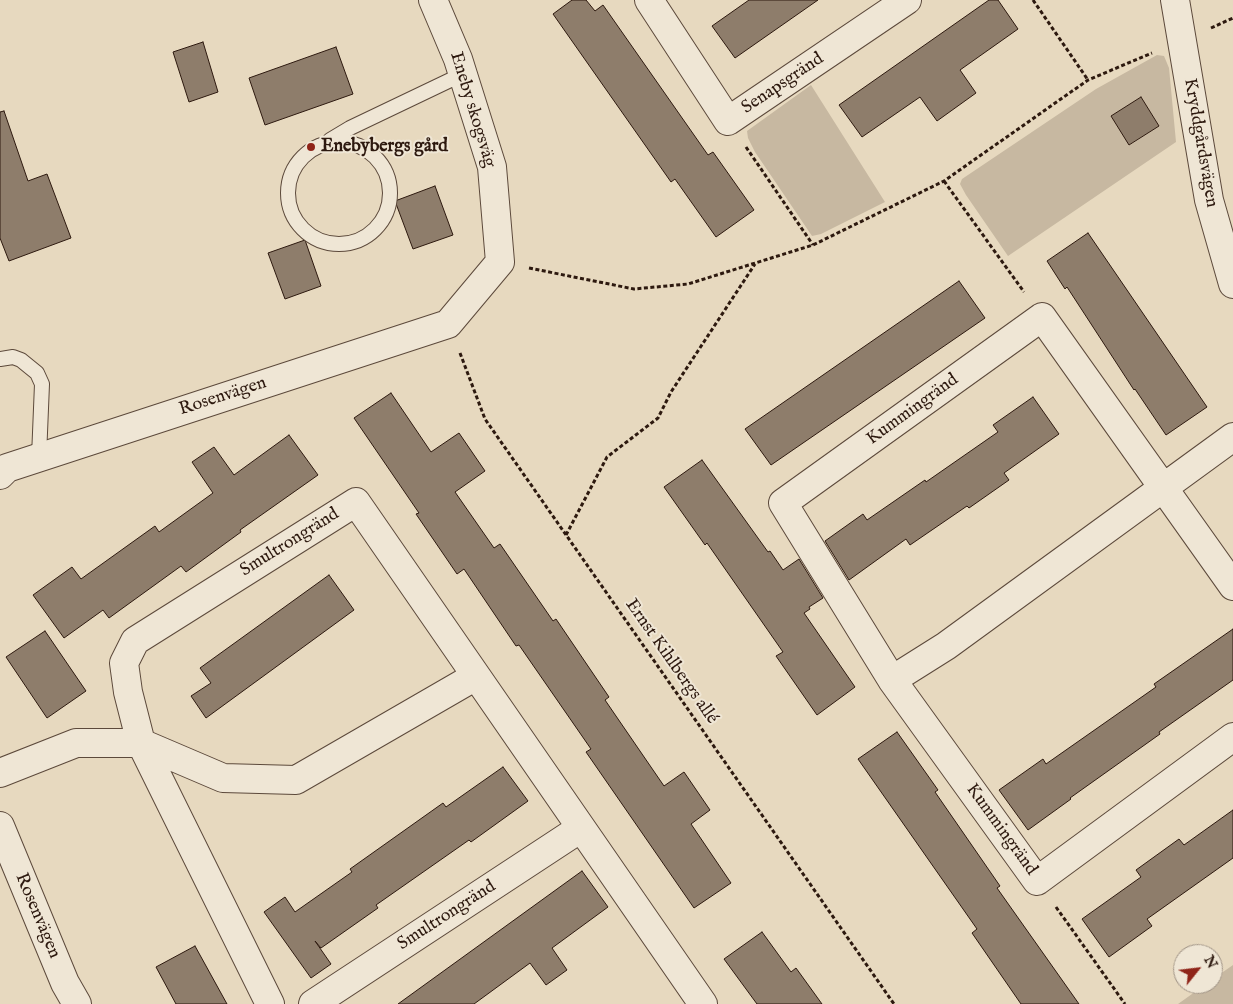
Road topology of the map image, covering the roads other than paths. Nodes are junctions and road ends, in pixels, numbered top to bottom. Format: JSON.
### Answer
{"nodes":[{"id":1,"x":433,"y":0,"type":"edge"},
{"id":2,"x":649,"y":0,"type":"edge"},
{"id":3,"x":907,"y":0,"type":"edge"},
{"id":4,"x":1175,"y":0,"type":"edge"},
{"id":5,"x":463,"y":74,"type":"junction"},
{"id":6,"x":323,"y":144,"type":"junction"},
{"id":7,"x":1233,"y":284,"type":"edge"},
{"id":8,"x":448,"y":324,"type":"joint"},
{"id":9,"x":0,"y":359,"type":"edge"},
{"id":10,"x":1233,"y":437,"type":"edge"},
{"id":11,"x":40,"y":458,"type":"junction"},
{"id":12,"x":0,"y":474,"type":"edge"},
{"id":13,"x":1163,"y":487,"type":"junction"},
{"id":14,"x":1233,"y":586,"type":"edge"},
{"id":15,"x":476,"y":676,"type":"junction"},
{"id":16,"x":892,"y":680,"type":"junction"},
{"id":17,"x":1233,"y":737,"type":"edge"},
{"id":18,"x":141,"y":743,"type":"junction"},
{"id":19,"x":0,"y":773,"type":"edge"},
{"id":20,"x":0,"y":826,"type":"edge"},
{"id":21,"x":581,"y":828,"type":"junction"},
{"id":22,"x":77,"y":1004,"type":"edge"},
{"id":23,"x":270,"y":1004,"type":"edge"},
{"id":24,"x":312,"y":1004,"type":"edge"},
{"id":25,"x":703,"y":1004,"type":"edge"}],
"edges":[{"from":1,"to":5,"type":"street","name":"Eneby skogsväg"},
{"from":2,"to":3,"type":"street","name":"Senapsgränd"},
{"from":4,"to":7,"type":"street","name":"Kryddgårdsvägen"},
{"from":5,"to":6,"type":"lane"},
{"from":5,"to":8,"type":"street","name":"Eneby skogsväg"},
{"from":6,"to":6,"type":"lane"},
{"from":8,"to":11,"type":"street","name":"Rosenvägen"},
{"from":9,"to":11,"type":"lane"},
{"from":10,"to":13,"type":"street"},
{"from":11,"to":12,"type":"street","name":"Rosenvägen"},
{"from":13,"to":14,"type":"street"},
{"from":13,"to":16,"type":"street"},
{"from":13,"to":16,"type":"street","name":"Kummingränd"},
{"from":15,"to":18,"type":"street"},
{"from":15,"to":18,"type":"street","name":"Smultrongränd"},
{"from":15,"to":21,"type":"street","name":"Smultrongränd"},
{"from":16,"to":17,"type":"street","name":"Kummingränd"},
{"from":18,"to":19,"type":"street"},
{"from":18,"to":23,"type":"street","name":"Smultrongränd"},
{"from":20,"to":22,"type":"street","name":"Rosenvägen"},
{"from":21,"to":24,"type":"street","name":"Smultrongränd"},
{"from":21,"to":25,"type":"street","name":"Smultrongränd"}]}
